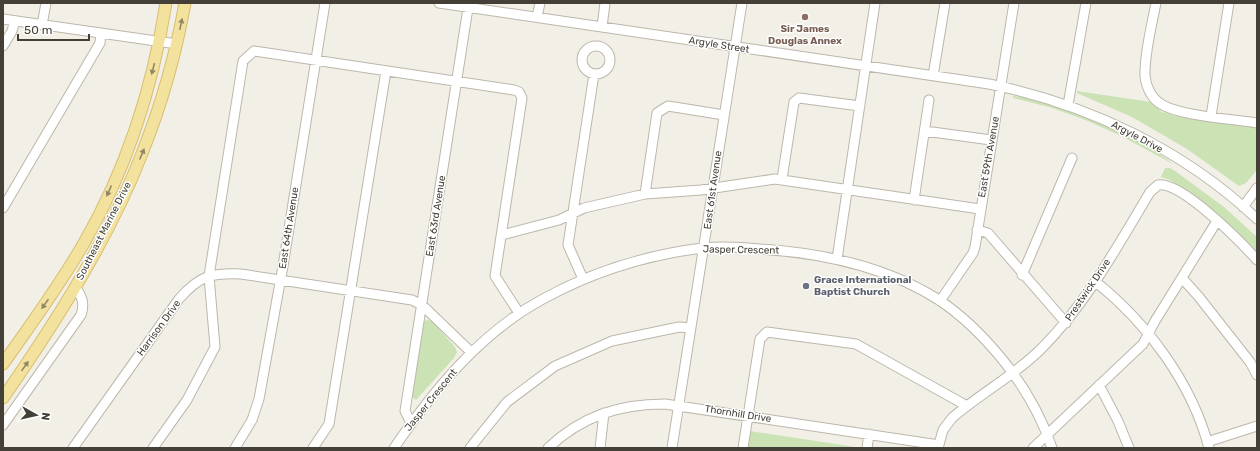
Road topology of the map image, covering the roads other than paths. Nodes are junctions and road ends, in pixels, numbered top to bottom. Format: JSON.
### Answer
{"nodes":[{"id":1,"x":46,"y":3,"type":"edge"},
{"id":2,"x":166,"y":3,"type":"edge"},
{"id":3,"x":185,"y":3,"type":"edge"},
{"id":4,"x":325,"y":3,"type":"edge"},
{"id":5,"x":439,"y":3,"type":"edge"},
{"id":6,"x":540,"y":3,"type":"edge"},
{"id":7,"x":605,"y":3,"type":"edge"},
{"id":8,"x":742,"y":3,"type":"edge"},
{"id":9,"x":875,"y":3,"type":"edge"},
{"id":10,"x":945,"y":3,"type":"edge"},
{"id":11,"x":1014,"y":3,"type":"edge"},
{"id":12,"x":1086,"y":3,"type":"edge"},
{"id":13,"x":1156,"y":3,"type":"edge"},
{"id":14,"x":1229,"y":3,"type":"edge"},
{"id":15,"x":468,"y":8,"type":"junction"},
{"id":16,"x":537,"y":17,"type":"junction"},
{"id":17,"x":3,"y":19,"type":"edge"},
{"id":18,"x":15,"y":21,"type":"junction"},
{"id":19,"x":42,"y":25,"type":"junction"},
{"id":20,"x":602,"y":27,"type":"junction"},
{"id":21,"x":101,"y":33,"type":"junction"},
{"id":22,"x":160,"y":42,"type":"junction"},
{"id":23,"x":176,"y":44,"type":"junction"},
{"id":24,"x":3,"y":46,"type":"edge"},
{"id":25,"x":735,"y":47,"type":"junction"},
{"id":26,"x":316,"y":60,"type":"junction"},
{"id":27,"x":865,"y":66,"type":"junction"},
{"id":28,"x":386,"y":71,"type":"junction"},
{"id":29,"x":594,"y":74,"type":"dead end"},
{"id":30,"x":933,"y":76,"type":"junction"},
{"id":31,"x":457,"y":81,"type":"junction"},
{"id":32,"x":1000,"y":86,"type":"junction"},
{"id":33,"x":929,"y":100,"type":"dead end"},
{"id":34,"x":1068,"y":105,"type":"junction"},
{"id":35,"x":860,"y":106,"type":"junction"},
{"id":36,"x":724,"y":115,"type":"junction"},
{"id":37,"x":1211,"y":116,"type":"junction"},
{"id":38,"x":1257,"y":123,"type":"edge"},
{"id":39,"x":925,"y":131,"type":"junction"},
{"id":40,"x":991,"y":140,"type":"junction"},
{"id":41,"x":1072,"y":158,"type":"dead end"},
{"id":42,"x":782,"y":179,"type":"junction"},
{"id":43,"x":713,"y":188,"type":"junction"},
{"id":44,"x":1257,"y":188,"type":"edge"},
{"id":45,"x":847,"y":189,"type":"junction"},
{"id":46,"x":645,"y":194,"type":"junction"},
{"id":47,"x":914,"y":200,"type":"junction"},
{"id":48,"x":1243,"y":207,"type":"junction"},
{"id":49,"x":3,"y":208,"type":"edge"},
{"id":50,"x":980,"y":209,"type":"junction"},
{"id":51,"x":572,"y":214,"type":"junction"},
{"id":52,"x":1257,"y":219,"type":"edge"},
{"id":53,"x":1217,"y":221,"type":"junction"},
{"id":54,"x":977,"y":230,"type":"junction"},
{"id":55,"x":502,"y":235,"type":"junction"},
{"id":56,"x":704,"y":248,"type":"junction"},
{"id":57,"x":837,"y":259,"type":"junction"},
{"id":58,"x":1257,"y":260,"type":"edge"},
{"id":59,"x":1022,"y":275,"type":"junction"},
{"id":60,"x":209,"y":276,"type":"junction"},
{"id":61,"x":582,"y":278,"type":"junction"},
{"id":62,"x":1182,"y":278,"type":"junction"},
{"id":63,"x":281,"y":280,"type":"junction"},
{"id":64,"x":1096,"y":282,"type":"junction"},
{"id":65,"x":76,"y":286,"type":"junction"},
{"id":66,"x":352,"y":291,"type":"junction"},
{"id":67,"x":940,"y":301,"type":"junction"},
{"id":68,"x":422,"y":305,"type":"junction"},
{"id":69,"x":519,"y":313,"type":"junction"},
{"id":70,"x":1066,"y":323,"type":"junction"},
{"id":71,"x":691,"y":328,"type":"junction"},
{"id":72,"x":1149,"y":333,"type":"junction"},
{"id":73,"x":471,"y":352,"type":"junction"},
{"id":74,"x":3,"y":364,"type":"edge"},
{"id":75,"x":1012,"y":372,"type":"junction"},
{"id":76,"x":1257,"y":375,"type":"edge"},
{"id":77,"x":1099,"y":385,"type":"junction"},
{"id":78,"x":3,"y":398,"type":"edge"},
{"id":79,"x":679,"y":406,"type":"junction"},
{"id":80,"x":966,"y":406,"type":"junction"},
{"id":81,"x":604,"y":413,"type":"junction"},
{"id":82,"x":748,"y":416,"type":"junction"},
{"id":83,"x":411,"y":423,"type":"junction"},
{"id":84,"x":3,"y":425,"type":"edge"},
{"id":85,"x":1257,"y":426,"type":"edge"},
{"id":86,"x":869,"y":434,"type":"junction"},
{"id":87,"x":1047,"y":434,"type":"junction"},
{"id":88,"x":1208,"y":445,"type":"edge"},
{"id":89,"x":939,"y":446,"type":"edge"},
{"id":90,"x":74,"y":448,"type":"edge"},
{"id":91,"x":154,"y":448,"type":"edge"},
{"id":92,"x":235,"y":448,"type":"edge"},
{"id":93,"x":313,"y":448,"type":"edge"},
{"id":94,"x":394,"y":448,"type":"edge"},
{"id":95,"x":470,"y":448,"type":"edge"},
{"id":96,"x":548,"y":448,"type":"edge"},
{"id":97,"x":600,"y":448,"type":"edge"},
{"id":98,"x":672,"y":448,"type":"edge"},
{"id":99,"x":743,"y":448,"type":"edge"},
{"id":100,"x":867,"y":448,"type":"edge"},
{"id":101,"x":1033,"y":448,"type":"edge"},
{"id":102,"x":1052,"y":448,"type":"edge"},
{"id":103,"x":1129,"y":448,"type":"edge"}],
"edges":[{"from":1,"to":19,"type":"street"},
{"from":2,"to":22,"type":"main road","name":"Southeast Marine Drive"},
{"from":23,"to":3,"type":"main road","name":"Southeast Marine Drive","one_way":true},
{"from":4,"to":26,"type":"street","name":"East 64th Avenue"},
{"from":5,"to":15,"type":"street","name":"Argyle Street"},
{"from":6,"to":16,"type":"street"},
{"from":7,"to":20,"type":"street"},
{"from":8,"to":25,"type":"street","name":"East 61st Avenue"},
{"from":9,"to":27,"type":"street"},
{"from":10,"to":30,"type":"street"},
{"from":11,"to":32,"type":"street","name":"East 59th Avenue"},
{"from":12,"to":34,"type":"street"},
{"from":13,"to":37,"type":"street"},
{"from":14,"to":37,"type":"street"},
{"from":15,"to":16,"type":"street","name":"Argyle Street"},
{"from":15,"to":31,"type":"street","name":"East 63rd Avenue"},
{"from":16,"to":20,"type":"street","name":"Argyle Street"},
{"from":17,"to":18,"type":"street"},
{"from":18,"to":19,"type":"street"},
{"from":18,"to":24,"type":"street"},
{"from":19,"to":21,"type":"street"},
{"from":20,"to":25,"type":"street","name":"Argyle Street"},
{"from":21,"to":22,"type":"street"},
{"from":21,"to":49,"type":"street"},
{"from":22,"to":23,"type":"street"},
{"from":22,"to":74,"type":"main road","name":"Southeast Marine Drive","one_way":true},
{"from":65,"to":23,"type":"main road","name":"Southeast Marine Drive","one_way":true},
{"from":25,"to":27,"type":"street","name":"Argyle Street"},
{"from":25,"to":36,"type":"street","name":"East 61st Avenue"},
{"from":26,"to":28,"type":"street"},
{"from":26,"to":60,"type":"street"},
{"from":26,"to":63,"type":"street","name":"East 64th Avenue"},
{"from":27,"to":30,"type":"street","name":"Argyle Street"},
{"from":27,"to":35,"type":"street"},
{"from":28,"to":31,"type":"street"},
{"from":28,"to":66,"type":"street"},
{"from":29,"to":51,"type":"street"},
{"from":30,"to":32,"type":"street","name":"Argyle Street"},
{"from":31,"to":55,"type":"street"},
{"from":31,"to":68,"type":"street","name":"East 63rd Avenue"},
{"from":32,"to":34,"type":"street","name":"Argyle Drive"},
{"from":32,"to":40,"type":"street","name":"East 59th Avenue"},
{"from":33,"to":39,"type":"street"},
{"from":34,"to":48,"type":"street","name":"Argyle Drive"},
{"from":35,"to":42,"type":"street"},
{"from":35,"to":45,"type":"street"},
{"from":36,"to":43,"type":"street","name":"East 61st Avenue"},
{"from":36,"to":46,"type":"street"},
{"from":37,"to":38,"type":"street"},
{"from":39,"to":40,"type":"street"},
{"from":39,"to":47,"type":"street"},
{"from":40,"to":50,"type":"street","name":"East 59th Avenue"},
{"from":41,"to":59,"type":"street"},
{"from":42,"to":43,"type":"street"},
{"from":42,"to":45,"type":"street"},
{"from":43,"to":46,"type":"street"},
{"from":43,"to":56,"type":"street","name":"East 61st Avenue"},
{"from":44,"to":48,"type":"street"},
{"from":45,"to":47,"type":"street"},
{"from":45,"to":57,"type":"street"},
{"from":46,"to":51,"type":"street"},
{"from":47,"to":50,"type":"street"},
{"from":48,"to":52,"type":"street","name":"Argyle Drive"},
{"from":50,"to":54,"type":"street","name":"East 59th Avenue"},
{"from":51,"to":55,"type":"street"},
{"from":51,"to":61,"type":"street"},
{"from":53,"to":58,"type":"street"},
{"from":53,"to":62,"type":"street"},
{"from":53,"to":64,"type":"street","name":"Prestwick Drive"},
{"from":54,"to":59,"type":"street"},
{"from":54,"to":67,"type":"street","name":"East 59th Avenue"},
{"from":55,"to":69,"type":"street"},
{"from":56,"to":57,"type":"street","name":"Jasper Crescent"},
{"from":56,"to":61,"type":"street","name":"Jasper Crescent"},
{"from":56,"to":71,"type":"street","name":"East 61st Avenue"},
{"from":57,"to":67,"type":"street","name":"Jasper Crescent"},
{"from":59,"to":70,"type":"street"},
{"from":60,"to":63,"type":"street","name":"Harrison Drive"},
{"from":60,"to":90,"type":"street","name":"Harrison Drive"},
{"from":60,"to":91,"type":"street"},
{"from":61,"to":69,"type":"street","name":"Jasper Crescent"},
{"from":62,"to":72,"type":"street"},
{"from":62,"to":76,"type":"street"},
{"from":63,"to":66,"type":"street","name":"Harrison Drive"},
{"from":63,"to":92,"type":"street","name":"East 64th Avenue"},
{"from":64,"to":70,"type":"street","name":"Prestwick Drive"},
{"from":64,"to":72,"type":"street"},
{"from":78,"to":65,"type":"main road","name":"Southeast Marine Drive","one_way":true},
{"from":65,"to":84,"type":"street"},
{"from":66,"to":68,"type":"street","name":"Harrison Drive"},
{"from":66,"to":93,"type":"street"},
{"from":67,"to":75,"type":"street","name":"Jasper Crescent"},
{"from":68,"to":73,"type":"street"},
{"from":68,"to":83,"type":"street","name":"East 63rd Avenue"},
{"from":69,"to":73,"type":"street","name":"Jasper Crescent"},
{"from":70,"to":75,"type":"street","name":"Prestwick Drive"},
{"from":71,"to":79,"type":"street","name":"East 61st Avenue"},
{"from":71,"to":95,"type":"street"},
{"from":72,"to":77,"type":"street"},
{"from":72,"to":88,"type":"street"},
{"from":73,"to":83,"type":"street","name":"Jasper Crescent"},
{"from":75,"to":80,"type":"street","name":"Prestwick Drive"},
{"from":75,"to":87,"type":"street","name":"Jasper Crescent"},
{"from":77,"to":87,"type":"street"},
{"from":77,"to":103,"type":"street"},
{"from":79,"to":81,"type":"street","name":"Thornhill Drive"},
{"from":79,"to":82,"type":"street","name":"Thornhill Drive"},
{"from":79,"to":98,"type":"street","name":"East 61st Avenue"},
{"from":80,"to":82,"type":"street"},
{"from":80,"to":89,"type":"street","name":"Prestwick Drive"},
{"from":81,"to":96,"type":"street","name":"Thornhill Drive"},
{"from":81,"to":97,"type":"street"},
{"from":82,"to":86,"type":"street","name":"Thornhill Drive"},
{"from":82,"to":99,"type":"street"},
{"from":83,"to":94,"type":"street","name":"Jasper Crescent"},
{"from":85,"to":88,"type":"street"},
{"from":86,"to":89,"type":"street","name":"Thornhill Drive"},
{"from":86,"to":100,"type":"street"},
{"from":87,"to":101,"type":"street"},
{"from":87,"to":102,"type":"street","name":"Jasper Crescent"}]}
